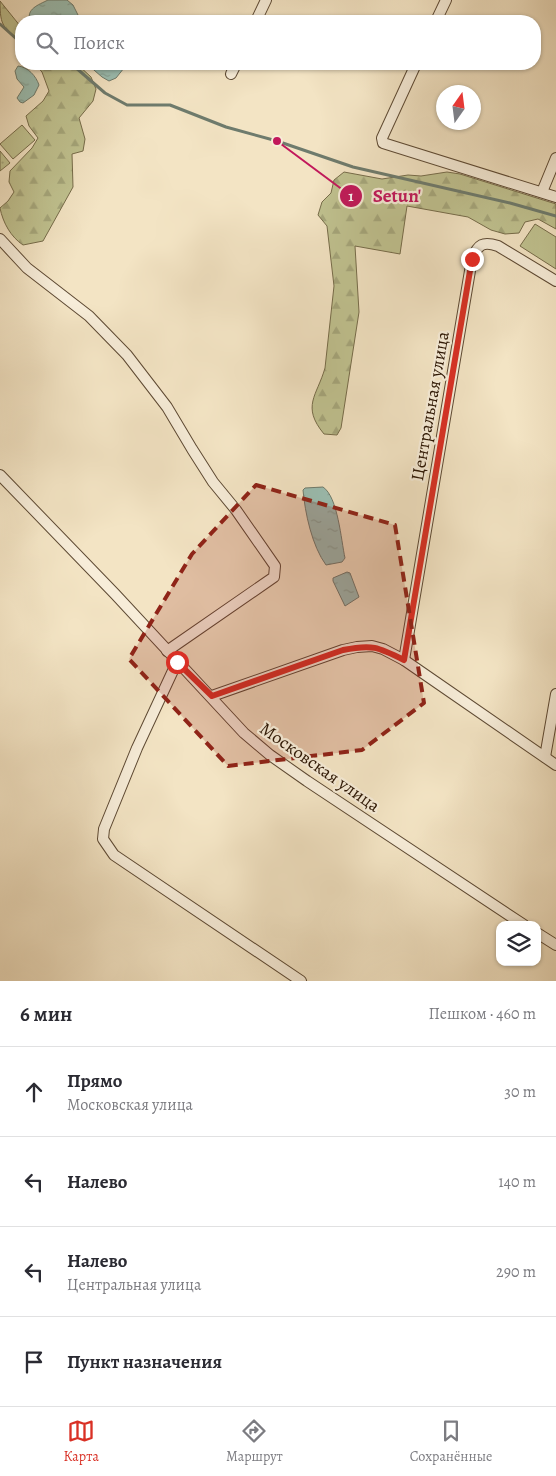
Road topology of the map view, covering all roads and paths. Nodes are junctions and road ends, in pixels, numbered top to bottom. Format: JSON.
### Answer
{"nodes":[{"id":1,"x":266,"y":0,"type":"edge"},
{"id":2,"x":446,"y":0,"type":"edge"},
{"id":3,"x":259,"y":15,"type":"edge"},
{"id":4,"x":439,"y":15,"type":"edge"},
{"id":5,"x":233,"y":70,"type":"edge"},
{"id":6,"x":413,"y":70,"type":"edge"},
{"id":7,"x":231,"y":74,"type":"dead end"},
{"id":8,"x":556,"y":158,"type":"edge"},
{"id":9,"x":542,"y":192,"type":"junction"},
{"id":10,"x":556,"y":197,"type":"edge"},
{"id":11,"x":0,"y":239,"type":"edge"},
{"id":12,"x":556,"y":282,"type":"edge"},
{"id":13,"x":0,"y":475,"type":"edge"},
{"id":14,"x":167,"y":650,"type":"junction"},
{"id":15,"x":404,"y":660,"type":"junction"},
{"id":16,"x":177,"y":662,"type":"junction"},
{"id":17,"x":556,"y":694,"type":"edge"},
{"id":18,"x":212,"y":696,"type":"junction"},
{"id":19,"x":545,"y":757,"type":"junction"},
{"id":20,"x":556,"y":765,"type":"edge"},
{"id":21,"x":518,"y":921,"type":"edge"},
{"id":22,"x":541,"y":936,"type":"edge"},
{"id":23,"x":556,"y":945,"type":"edge"},
{"id":24,"x":301,"y":981,"type":"edge"}],
"edges":[{"from":1,"to":3,"type":"street"},
{"from":2,"to":4,"type":"street"},
{"from":5,"to":7,"type":"street"},
{"from":6,"to":9,"type":"street"},
{"from":8,"to":9,"type":"street"},
{"from":9,"to":10,"type":"street"},
{"from":11,"to":14,"type":"street"},
{"from":12,"to":15,"type":"street","name":"Центральная улица"},
{"from":13,"to":14,"type":"street","name":"Московская улица"},
{"from":14,"to":16,"type":"street","name":"Московская улица"},
{"from":15,"to":18,"type":"street"},
{"from":15,"to":19,"type":"street"},
{"from":16,"to":18,"type":"street","name":"Московская улица"},
{"from":16,"to":24,"type":"street"},
{"from":17,"to":19,"type":"street"},
{"from":18,"to":21,"type":"street","name":"Московская улица"},
{"from":19,"to":20,"type":"street"},
{"from":22,"to":23,"type":"street"}]}
